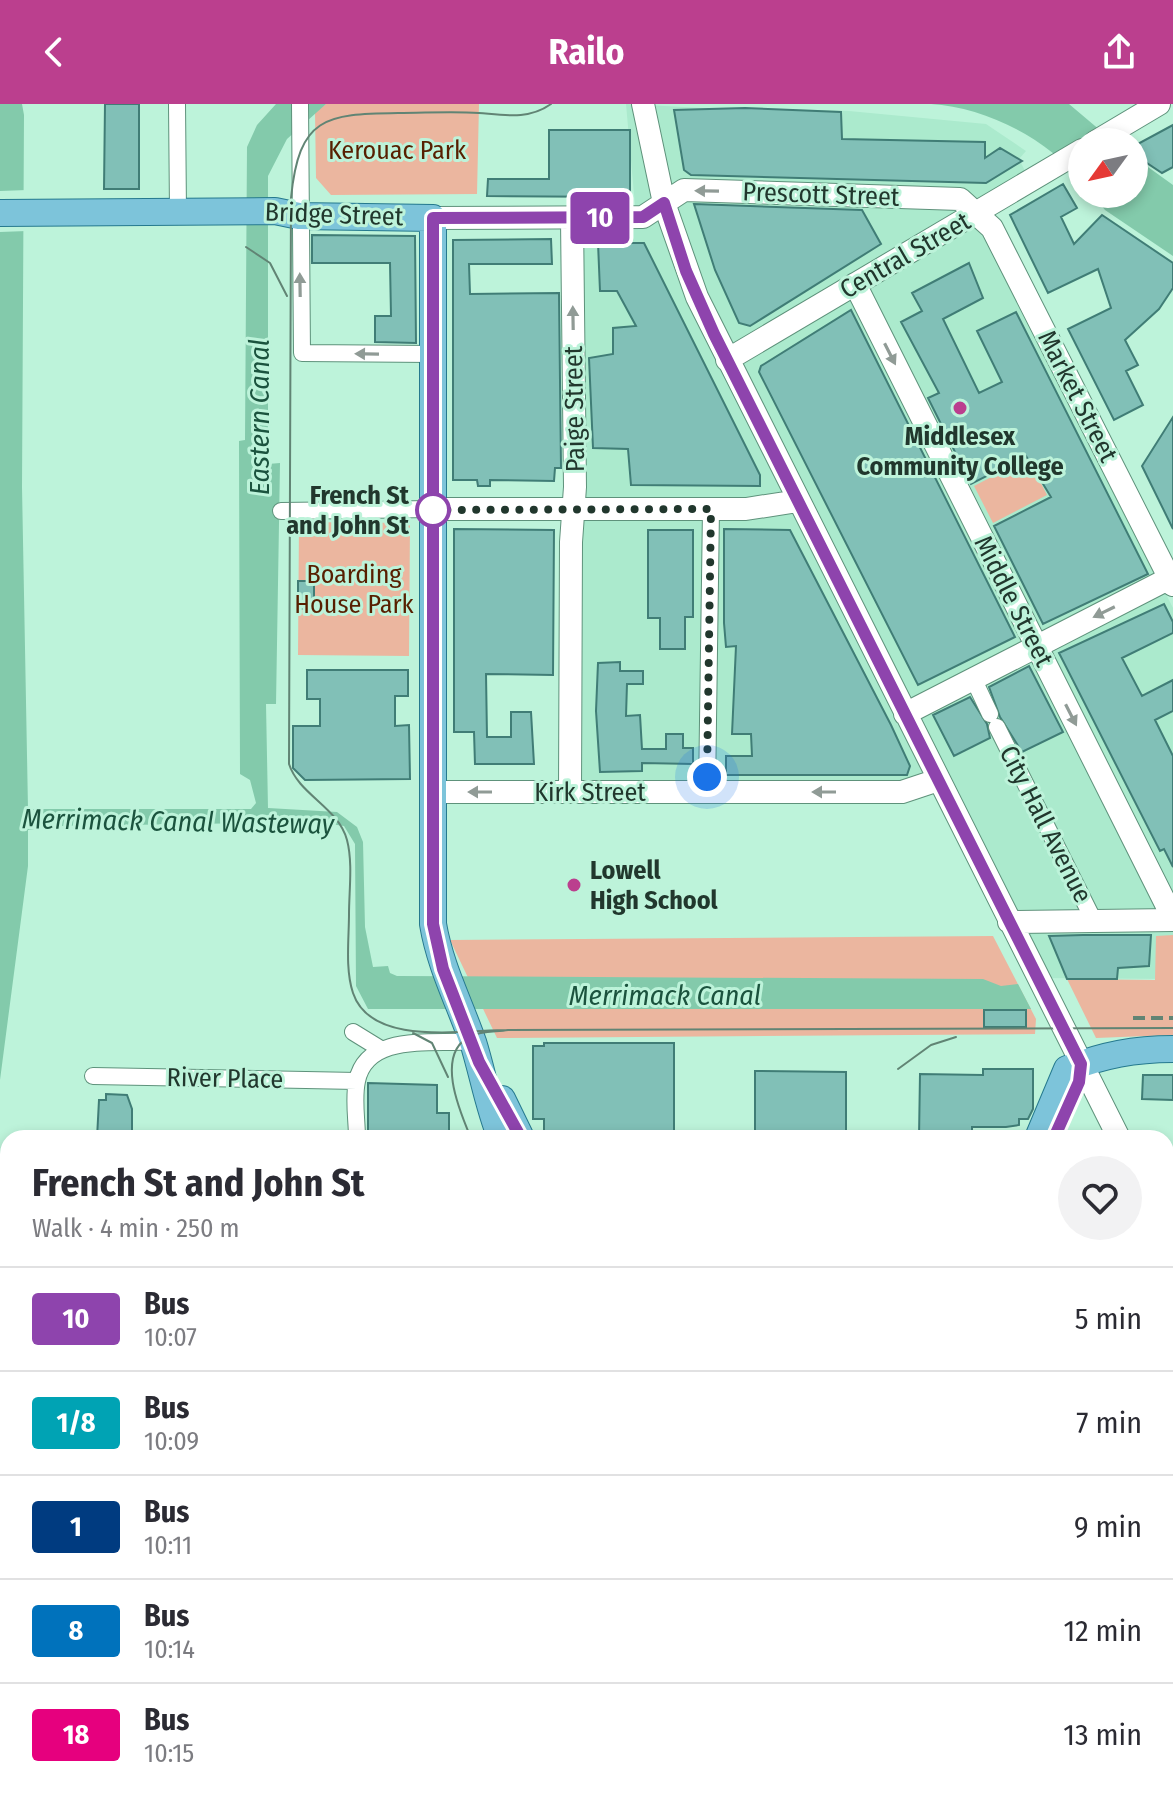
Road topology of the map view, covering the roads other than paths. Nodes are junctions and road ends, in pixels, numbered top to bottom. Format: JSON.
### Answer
{"nodes":[{"id":1,"x":177,"y":104,"type":"edge"},
{"id":2,"x":300,"y":104,"type":"edge"},
{"id":3,"x":644,"y":104,"type":"edge"},
{"id":4,"x":1159,"y":104,"type":"edge"},
{"id":5,"x":1120,"y":128,"type":"edge"},
{"id":6,"x":1068,"y":158,"type":"edge"},
{"id":7,"x":664,"y":203,"type":"junction"},
{"id":8,"x":178,"y":211,"type":"junction"},
{"id":9,"x":0,"y":213,"type":"edge"},
{"id":10,"x":976,"y":213,"type":"junction"},
{"id":11,"x":287,"y":214,"type":"junction"},
{"id":12,"x":433,"y":218,"type":"junction"},
{"id":13,"x":572,"y":219,"type":"junction"},
{"id":14,"x":855,"y":284,"type":"junction"},
{"id":15,"x":433,"y":354,"type":"junction"},
{"id":16,"x":727,"y":360,"type":"junction"},
{"id":17,"x":798,"y":501,"type":"junction"},
{"id":18,"x":573,"y":508,"type":"junction"},
{"id":19,"x":433,"y":509,"type":"junction"},
{"id":20,"x":711,"y":509,"type":"junction"},
{"id":21,"x":281,"y":511,"type":"dead end"},
{"id":22,"x":1172,"y":582,"type":"edge"},
{"id":23,"x":1036,"y":645,"type":"junction"},
{"id":24,"x":973,"y":678,"type":"junction"},
{"id":25,"x":905,"y":714,"type":"junction"},
{"id":26,"x":938,"y":780,"type":"junction"},
{"id":27,"x":432,"y":792,"type":"junction"},
{"id":28,"x":570,"y":792,"type":"junction"},
{"id":29,"x":707,"y":792,"type":"junction"},
{"id":30,"x":1173,"y":919,"type":"edge"},
{"id":31,"x":1094,"y":921,"type":"junction"},
{"id":32,"x":1009,"y":922,"type":"junction"},
{"id":33,"x":353,"y":1032,"type":"dead end"},
{"id":34,"x":379,"y":1048,"type":"junction"},
{"id":35,"x":1173,"y":1049,"type":"edge"},
{"id":36,"x":475,"y":1052,"type":"junction"},
{"id":37,"x":1081,"y":1064,"type":"junction"},
{"id":38,"x":93,"y":1076,"type":"dead end"},
{"id":39,"x":357,"y":1081,"type":"junction"},
{"id":40,"x":357,"y":1130,"type":"edge"},
{"id":41,"x":498,"y":1130,"type":"edge"},
{"id":42,"x":517,"y":1130,"type":"edge"},
{"id":43,"x":1041,"y":1130,"type":"edge"},
{"id":44,"x":1058,"y":1130,"type":"edge"},
{"id":45,"x":1115,"y":1130,"type":"edge"}],
"edges":[{"from":1,"to":8,"type":"street"},
{"from":2,"to":11,"type":"street"},
{"from":3,"to":7,"type":"main road"},
{"from":4,"to":5,"type":"main road"},
{"from":6,"to":10,"type":"main road","name":"Central Street"},
{"from":10,"to":7,"type":"main road","name":"Prescott Street","one_way":true},
{"from":7,"to":13,"type":"main road","name":"Bridge Street"},
{"from":7,"to":16,"type":"main road"},
{"from":8,"to":9,"type":"main road","name":"Bridge Street"},
{"from":8,"to":11,"type":"main road","name":"Bridge Street"},
{"from":10,"to":14,"type":"main road","name":"Central Street"},
{"from":10,"to":22,"type":"main road","name":"Market Street"},
{"from":11,"to":12,"type":"main road","name":"Bridge Street"},
{"from":15,"to":11,"type":"street","one_way":true},
{"from":12,"to":13,"type":"main road","name":"Bridge Street"},
{"from":12,"to":15,"type":"main road"},
{"from":18,"to":13,"type":"main road","name":"Paige Street","one_way":true},
{"from":14,"to":16,"type":"main road","name":"Central Street"},
{"from":14,"to":23,"type":"main road","name":"Middle Street","one_way":true},
{"from":15,"to":19,"type":"main road"},
{"from":16,"to":17,"type":"main road"},
{"from":17,"to":20,"type":"main road"},
{"from":17,"to":25,"type":"main road"},
{"from":18,"to":19,"type":"main road"},
{"from":18,"to":20,"type":"main road"},
{"from":18,"to":28,"type":"main road","name":"Paige Street"},
{"from":19,"to":21,"type":"street"},
{"from":19,"to":27,"type":"main road"},
{"from":20,"to":29,"type":"street"},
{"from":22,"to":23,"type":"main road","one_way":true},
{"from":23,"to":24,"type":"main road"},
{"from":23,"to":30,"type":"main road","name":"Middle Street","one_way":true},
{"from":24,"to":25,"type":"main road"},
{"from":24,"to":31,"type":"street","name":"City Hall Avenue"},
{"from":25,"to":26,"type":"main road"},
{"from":26,"to":29,"type":"main road","name":"Kirk Street","one_way":true},
{"from":26,"to":32,"type":"main road"},
{"from":28,"to":27,"type":"main road","name":"Kirk Street","one_way":true},
{"from":27,"to":36,"type":"main road"},
{"from":28,"to":29,"type":"main road","name":"Kirk Street"},
{"from":30,"to":31,"type":"main road"},
{"from":31,"to":32,"type":"main road"},
{"from":32,"to":37,"type":"main road"},
{"from":33,"to":34,"type":"street"},
{"from":34,"to":36,"type":"street"},
{"from":34,"to":39,"type":"street"},
{"from":35,"to":37,"type":"main road"},
{"from":36,"to":41,"type":"main road"},
{"from":36,"to":42,"type":"main road"},
{"from":37,"to":43,"type":"main road"},
{"from":37,"to":44,"type":"main road"},
{"from":37,"to":45,"type":"main road"},
{"from":38,"to":39,"type":"street","name":"River Place"},
{"from":39,"to":40,"type":"street"}]}
